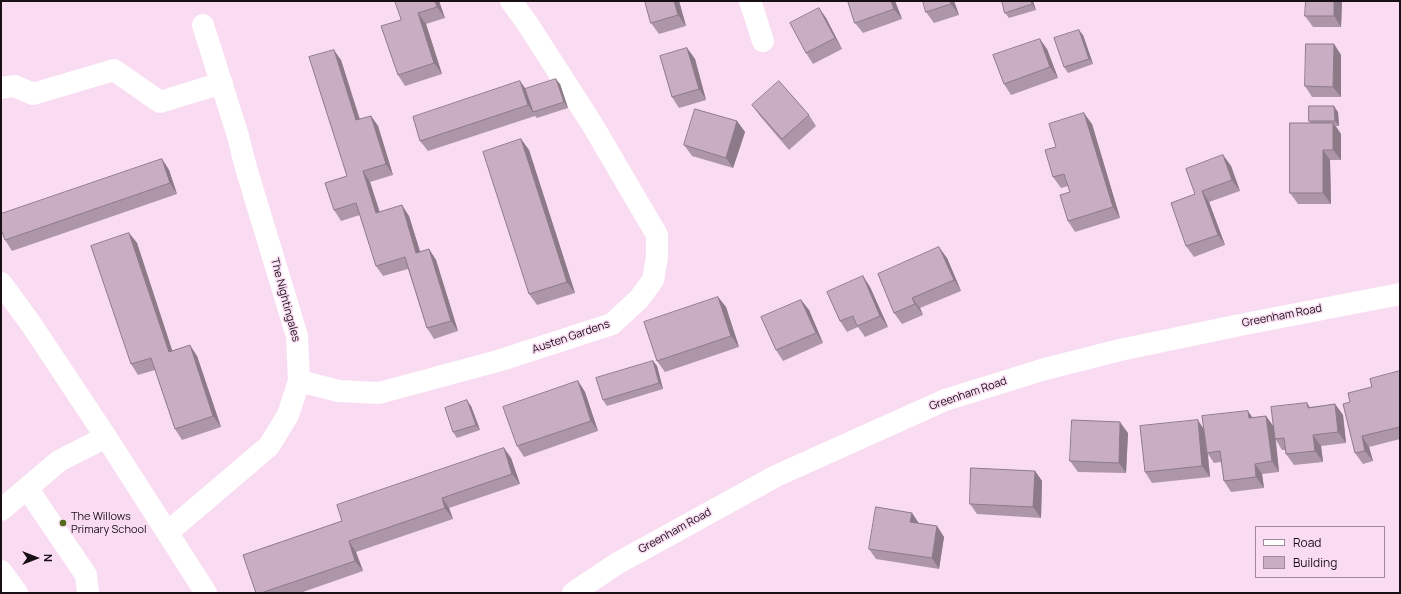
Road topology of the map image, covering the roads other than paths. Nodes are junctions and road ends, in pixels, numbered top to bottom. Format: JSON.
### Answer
{"nodes":[{"id":1,"x":510,"y":1,"type":"edge"},
{"id":2,"x":750,"y":1,"type":"edge"},
{"id":3,"x":203,"y":25,"type":"dead end"},
{"id":4,"x":763,"y":41,"type":"dead end"},
{"id":5,"x":222,"y":83,"type":"junction"},
{"id":6,"x":1,"y":88,"type":"edge"},
{"id":7,"x":1,"y":283,"type":"edge"},
{"id":8,"x":1400,"y":294,"type":"edge"},
{"id":9,"x":299,"y":381,"type":"junction"},
{"id":10,"x":106,"y":436,"type":"junction"},
{"id":11,"x":27,"y":488,"type":"junction"},
{"id":12,"x":1,"y":510,"type":"edge"},
{"id":13,"x":168,"y":532,"type":"junction"},
{"id":14,"x":1,"y":571,"type":"edge"},
{"id":15,"x":17,"y":593,"type":"edge"},
{"id":16,"x":88,"y":593,"type":"edge"},
{"id":17,"x":206,"y":593,"type":"edge"},
{"id":18,"x":573,"y":593,"type":"edge"}],
"edges":[{"from":1,"to":9,"type":"street","name":"Austen Gardens"},
{"from":2,"to":4,"type":"street"},
{"from":3,"to":5,"type":"street","name":"The Nightingales"},
{"from":5,"to":6,"type":"street"},
{"from":5,"to":9,"type":"street","name":"The Nightingales"},
{"from":7,"to":10,"type":"street"},
{"from":8,"to":18,"type":"street","name":"Greenham Road"},
{"from":9,"to":13,"type":"street","name":"The Nightingales"},
{"from":10,"to":11,"type":"street"},
{"from":10,"to":13,"type":"street"},
{"from":11,"to":12,"type":"street"},
{"from":11,"to":16,"type":"street"},
{"from":13,"to":17,"type":"street"},
{"from":14,"to":15,"type":"street"}]}
